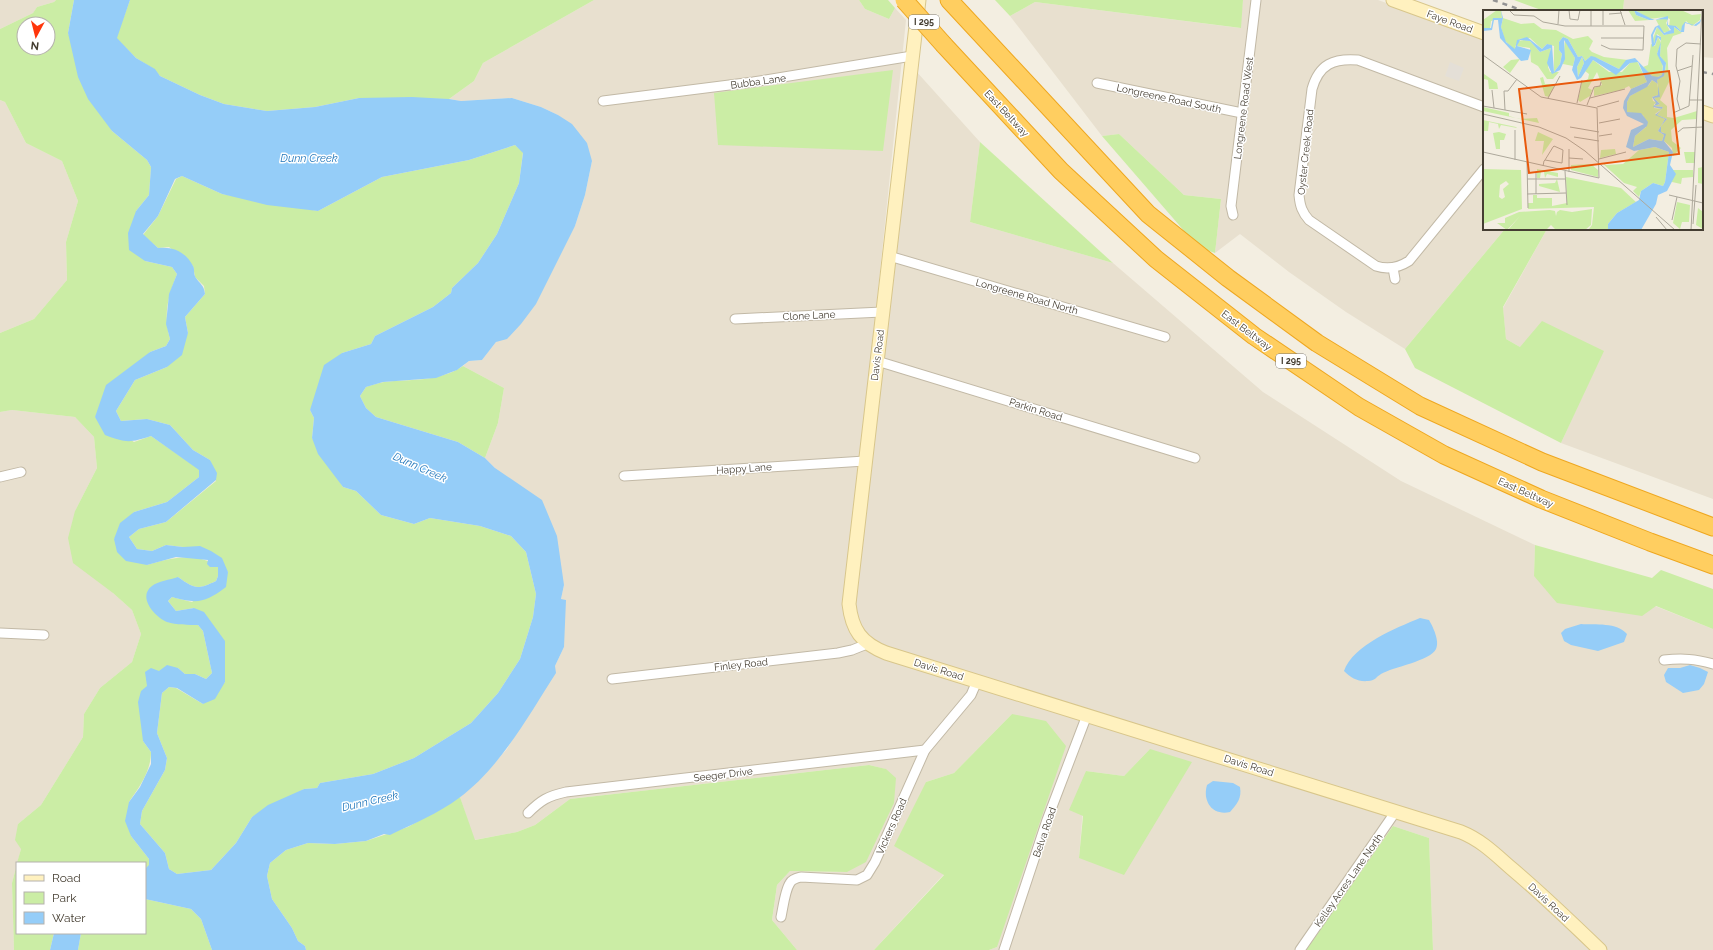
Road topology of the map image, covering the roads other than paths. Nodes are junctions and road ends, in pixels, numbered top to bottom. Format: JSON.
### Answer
{"nodes":[{"id":1,"x":904,"y":0,"type":"edge"},
{"id":2,"x":919,"y":0,"type":"edge"},
{"id":3,"x":1256,"y":0,"type":"edge"},
{"id":4,"x":1393,"y":0,"type":"edge"},
{"id":5,"x":951,"y":2,"type":"edge"},
{"id":6,"x":1483,"y":33,"type":"edge"},
{"id":7,"x":912,"y":56,"type":"junction"},
{"id":8,"x":1324,"y":56,"type":"dead end"},
{"id":9,"x":1327,"y":65,"type":"junction"},
{"id":10,"x":1097,"y":83,"type":"dead end"},
{"id":11,"x":603,"y":101,"type":"dead end"},
{"id":12,"x":1483,"y":107,"type":"edge"},
{"id":13,"x":1703,"y":112,"type":"edge"},
{"id":14,"x":1242,"y":114,"type":"junction"},
{"id":15,"x":1713,"y":116,"type":"edge"},
{"id":16,"x":1483,"y":170,"type":"edge"},
{"id":17,"x":1233,"y":215,"type":"dead end"},
{"id":18,"x":889,"y":256,"type":"junction"},
{"id":19,"x":1393,"y":268,"type":"junction"},
{"id":20,"x":1395,"y":279,"type":"dead end"},
{"id":21,"x":882,"y":312,"type":"junction"},
{"id":22,"x":735,"y":318,"type":"dead end"},
{"id":23,"x":1165,"y":337,"type":"dead end"},
{"id":24,"x":876,"y":361,"type":"junction"},
{"id":25,"x":1195,"y":458,"type":"dead end"},
{"id":26,"x":865,"y":461,"type":"junction"},
{"id":27,"x":22,"y":472,"type":"dead end"},
{"id":28,"x":624,"y":476,"type":"dead end"},
{"id":29,"x":0,"y":477,"type":"edge"},
{"id":30,"x":1713,"y":527,"type":"edge"},
{"id":31,"x":1713,"y":565,"type":"edge"},
{"id":32,"x":0,"y":633,"type":"edge"},
{"id":33,"x":44,"y":635,"type":"dead end"},
{"id":34,"x":867,"y":644,"type":"junction"},
{"id":35,"x":1664,"y":660,"type":"dead end"},
{"id":36,"x":1713,"y":664,"type":"edge"},
{"id":37,"x":612,"y":679,"type":"dead end"},
{"id":38,"x":978,"y":681,"type":"junction"},
{"id":39,"x":1087,"y":715,"type":"junction"},
{"id":40,"x":925,"y":750,"type":"junction"},
{"id":41,"x":1396,"y":810,"type":"junction"},
{"id":42,"x":528,"y":813,"type":"dead end"},
{"id":43,"x":781,"y":917,"type":"dead end"},
{"id":44,"x":1004,"y":950,"type":"edge"},
{"id":45,"x":1300,"y":950,"type":"edge"},
{"id":46,"x":1600,"y":950,"type":"edge"}],
"edges":[{"from":1,"to":31,"type":"highway","name":"East Beltway","number":"I 295","bridge":true},
{"from":2,"to":7,"type":"street","name":"Davis Road"},
{"from":3,"to":14,"type":"street","name":"Longreene Road West"},
{"from":4,"to":6,"type":"street","name":"Faye Road"},
{"from":5,"to":30,"type":"highway"},
{"from":7,"to":11,"type":"street","name":"Bubba Lane"},
{"from":7,"to":18,"type":"street","name":"Davis Road"},
{"from":8,"to":9,"type":"street"},
{"from":9,"to":12,"type":"street"},
{"from":9,"to":19,"type":"street","name":"Oyster Creek Road"},
{"from":10,"to":14,"type":"street","name":"Longreene Road South"},
{"from":13,"to":15,"type":"street"},
{"from":14,"to":17,"type":"street","name":"Longreene Road West"},
{"from":16,"to":19,"type":"street"},
{"from":18,"to":21,"type":"street","name":"Davis Road"},
{"from":18,"to":23,"type":"street","name":"Longreene Road North"},
{"from":19,"to":20,"type":"street"},
{"from":21,"to":22,"type":"street","name":"Clone Lane"},
{"from":21,"to":24,"type":"street","name":"Davis Road"},
{"from":24,"to":25,"type":"street","name":"Parkin Road"},
{"from":24,"to":26,"type":"street","name":"Davis Road"},
{"from":26,"to":28,"type":"street","name":"Happy Lane"},
{"from":26,"to":34,"type":"street","name":"Davis Road"},
{"from":27,"to":29,"type":"street"},
{"from":32,"to":33,"type":"street"},
{"from":34,"to":37,"type":"street","name":"Finley Road"},
{"from":34,"to":38,"type":"street","name":"Davis Road"},
{"from":35,"to":36,"type":"street"},
{"from":38,"to":39,"type":"street","name":"Davis Road"},
{"from":38,"to":40,"type":"street","name":"Vickers Road"},
{"from":39,"to":41,"type":"street","name":"Davis Road"},
{"from":39,"to":44,"type":"street","name":"Belva Road"},
{"from":40,"to":42,"type":"street","name":"Seeger Drive"},
{"from":40,"to":43,"type":"street","name":"Vickers Road"},
{"from":41,"to":45,"type":"street","name":"Kelley Acres Lane North"},
{"from":41,"to":46,"type":"street","name":"Davis Road"}]}
